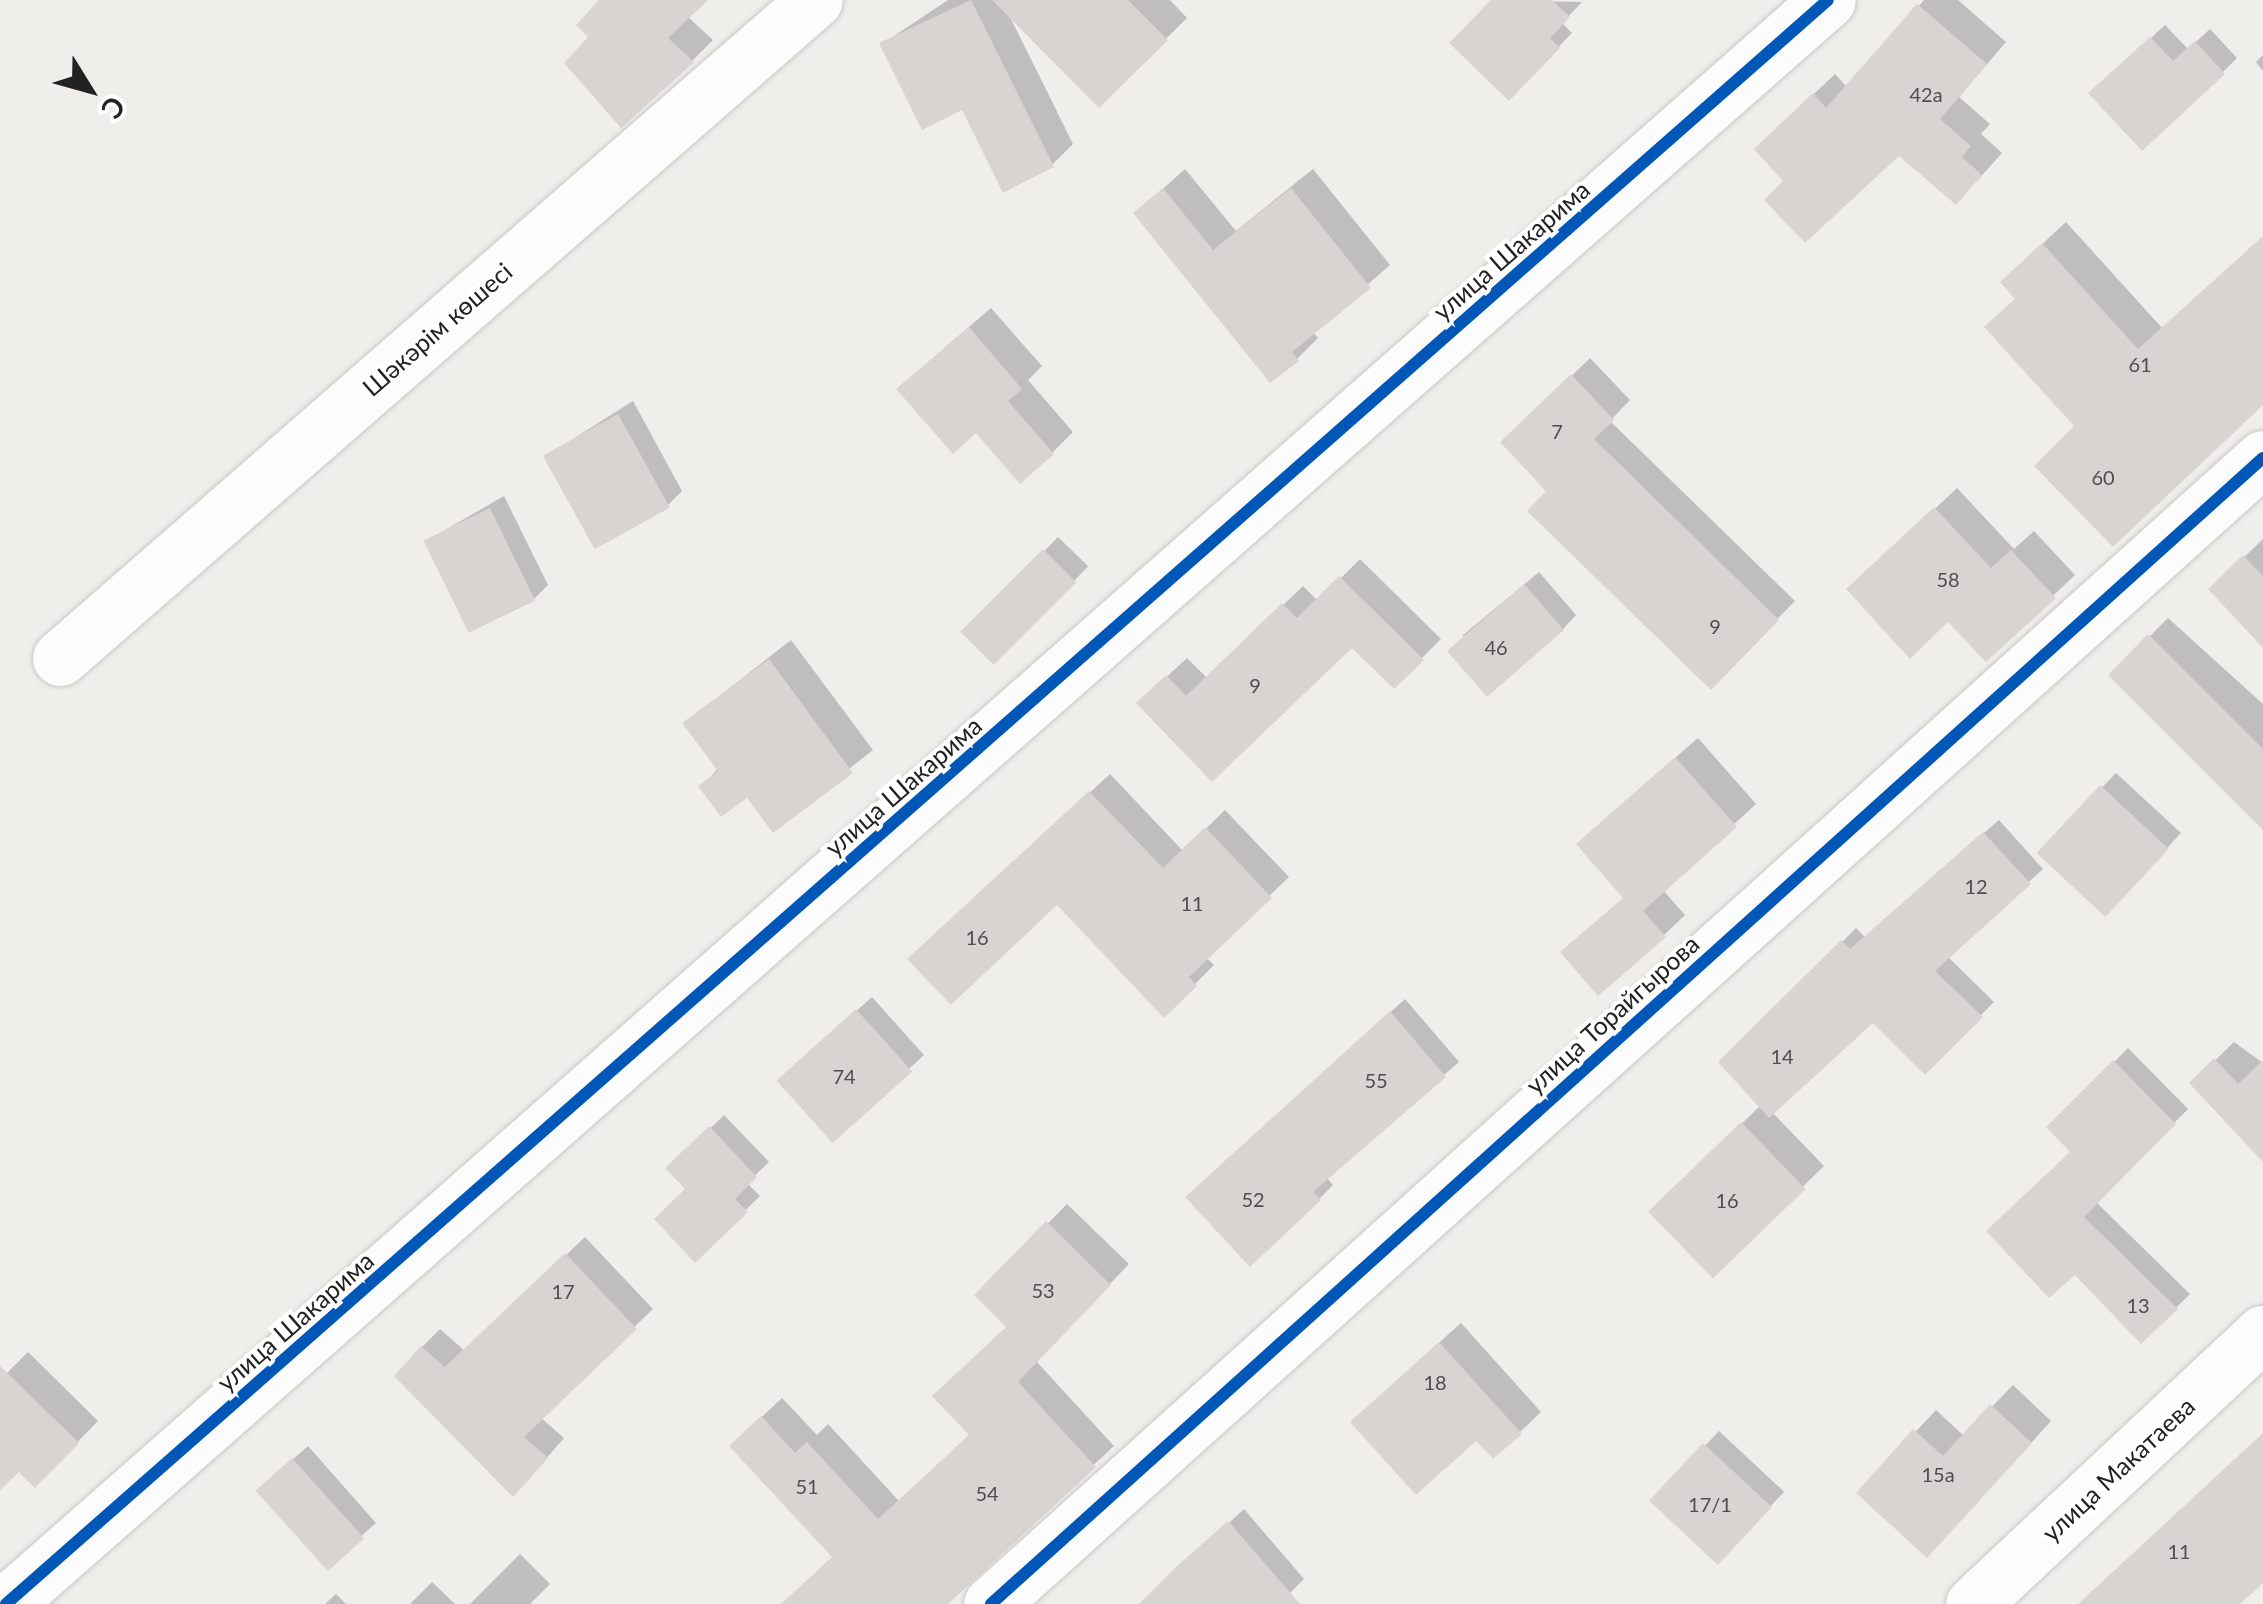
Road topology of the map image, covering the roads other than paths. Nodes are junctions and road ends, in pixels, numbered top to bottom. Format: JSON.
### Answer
{"nodes":[{"id":1,"x":814,"y":0,"type":"edge"},
{"id":2,"x":1828,"y":0,"type":"edge"},
{"id":3,"x":2263,"y":458,"type":"edge"},
{"id":4,"x":60,"y":658,"type":"dead end"},
{"id":5,"x":2263,"y":1333,"type":"edge"},
{"id":6,"x":6,"y":1604,"type":"edge"},
{"id":7,"x":991,"y":1604,"type":"edge"},
{"id":8,"x":1972,"y":1604,"type":"edge"}],
"edges":[{"from":1,"to":4,"type":"street","name":"Шәкәрім көшесі"},
{"from":2,"to":6,"type":"street","name":"улица Шакарима"},
{"from":3,"to":7,"type":"street","name":"улица Торайгырова"},
{"from":5,"to":8,"type":"street","name":"улица Макатаева"}]}
